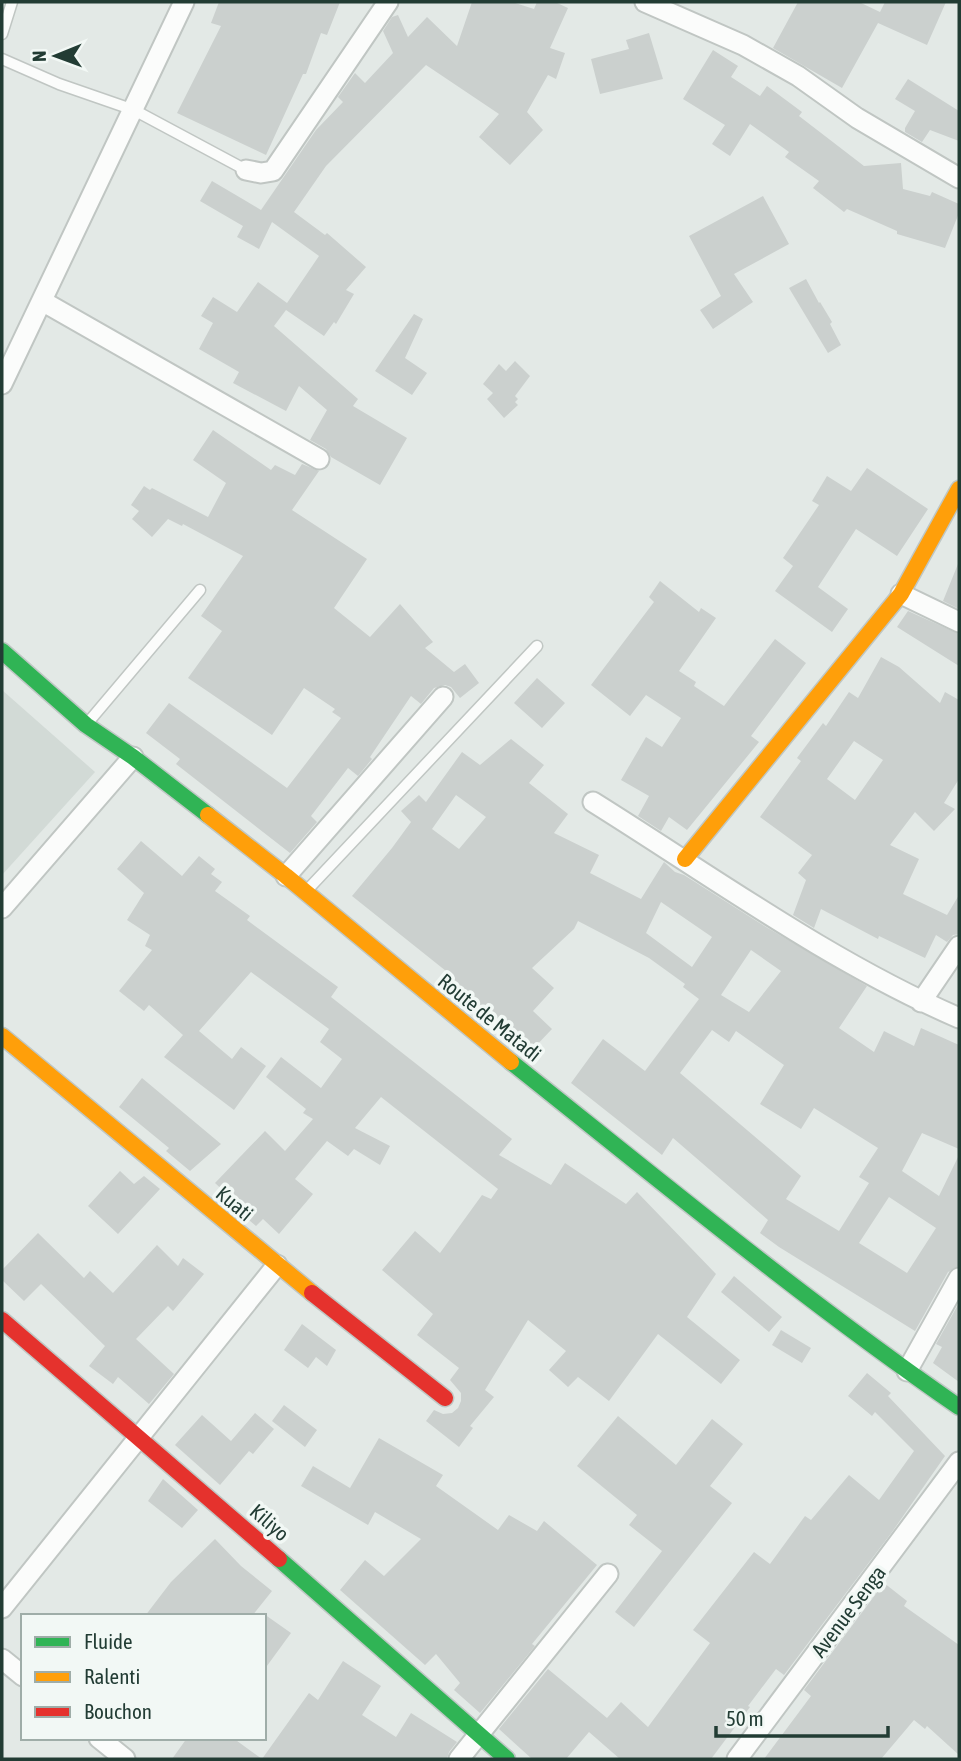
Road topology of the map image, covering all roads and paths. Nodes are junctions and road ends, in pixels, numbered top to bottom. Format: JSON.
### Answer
{"nodes":[{"id":1,"x":12,"y":2,"type":"edge"},
{"id":2,"x":184,"y":2,"type":"edge"},
{"id":3,"x":388,"y":2,"type":"edge"},
{"id":4,"x":645,"y":2,"type":"edge"},
{"id":5,"x":2,"y":34,"type":"edge"},
{"id":6,"x":2,"y":59,"type":"edge"},
{"id":7,"x":134,"y":110,"type":"junction"},
{"id":8,"x":246,"y":170,"type":"joint"},
{"id":9,"x":959,"y":178,"type":"edge"},
{"id":10,"x":42,"y":301,"type":"junction"},
{"id":11,"x":2,"y":384,"type":"edge"},
{"id":12,"x":318,"y":459,"type":"dead end"},
{"id":13,"x":959,"y":489,"type":"edge"},
{"id":14,"x":201,"y":590,"type":"dead end"},
{"id":15,"x":901,"y":594,"type":"junction"},
{"id":16,"x":959,"y":622,"type":"edge"},
{"id":17,"x":537,"y":646,"type":"dead end"},
{"id":18,"x":2,"y":651,"type":"edge"},
{"id":19,"x":443,"y":697,"type":"dead end"},
{"id":20,"x":86,"y":725,"type":"junction"},
{"id":21,"x":133,"y":757,"type":"junction"},
{"id":22,"x":593,"y":802,"type":"dead end"},
{"id":23,"x":685,"y":859,"type":"junction"},
{"id":24,"x":286,"y":876,"type":"junction"},
{"id":25,"x":306,"y":892,"type":"junction"},
{"id":26,"x":2,"y":908,"type":"edge"},
{"id":27,"x":959,"y":946,"type":"edge"},
{"id":28,"x":921,"y":1002,"type":"junction"},
{"id":29,"x":959,"y":1018,"type":"edge"},
{"id":30,"x":2,"y":1036,"type":"edge"},
{"id":31,"x":277,"y":1265,"type":"junction"},
{"id":32,"x":959,"y":1278,"type":"edge"},
{"id":33,"x":2,"y":1320,"type":"edge"},
{"id":34,"x":907,"y":1371,"type":"junction"},
{"id":35,"x":445,"y":1398,"type":"dead end"},
{"id":36,"x":959,"y":1407,"type":"edge"},
{"id":37,"x":139,"y":1436,"type":"junction"},
{"id":38,"x":959,"y":1462,"type":"edge"},
{"id":39,"x":608,"y":1574,"type":"dead end"},
{"id":40,"x":2,"y":1608,"type":"edge"},
{"id":41,"x":2,"y":1659,"type":"edge"},
{"id":42,"x":21,"y":1674,"type":"edge"},
{"id":43,"x":478,"y":1734,"type":"junction"},
{"id":44,"x":101,"y":1740,"type":"edge"},
{"id":45,"x":125,"y":1759,"type":"edge"},
{"id":46,"x":459,"y":1759,"type":"edge"},
{"id":47,"x":508,"y":1759,"type":"edge"},
{"id":48,"x":737,"y":1759,"type":"edge"}],
"edges":[{"from":1,"to":5,"type":"lane"},
{"from":2,"to":7,"type":"street"},
{"from":3,"to":8,"type":"street"},
{"from":4,"to":9,"type":"street"},
{"from":6,"to":7,"type":"lane"},
{"from":7,"to":8,"type":"lane"},
{"from":7,"to":10,"type":"street"},
{"from":10,"to":11,"type":"street"},
{"from":10,"to":12,"type":"street"},
{"from":13,"to":15,"type":"main road"},
{"from":14,"to":20,"type":"lane"},
{"from":15,"to":16,"type":"street"},
{"from":15,"to":23,"type":"main road"},
{"from":17,"to":25,"type":"lane"},
{"from":18,"to":20,"type":"main road","name":"Route de Matadi"},
{"from":19,"to":24,"type":"street"},
{"from":20,"to":21,"type":"main road","name":"Route de Matadi"},
{"from":21,"to":24,"type":"main road","name":"Route de Matadi"},
{"from":21,"to":26,"type":"street"},
{"from":22,"to":23,"type":"street"},
{"from":23,"to":28,"type":"street"},
{"from":24,"to":25,"type":"main road","name":"Route de Matadi"},
{"from":25,"to":34,"type":"main road","name":"Route de Matadi"},
{"from":27,"to":28,"type":"street"},
{"from":28,"to":29,"type":"street"},
{"from":30,"to":31,"type":"main road","name":"Kuati"},
{"from":31,"to":35,"type":"main road","name":"Kuati"},
{"from":31,"to":37,"type":"street"},
{"from":32,"to":34,"type":"street"},
{"from":33,"to":37,"type":"main road","name":"Kiliyo"},
{"from":34,"to":36,"type":"main road","name":"Route de Matadi"},
{"from":37,"to":40,"type":"street"},
{"from":37,"to":43,"type":"main road","name":"Kiliyo"},
{"from":38,"to":48,"type":"street","name":"Avenue Senga"},
{"from":39,"to":43,"type":"street"},
{"from":41,"to":42,"type":"street"},
{"from":43,"to":46,"type":"street"},
{"from":43,"to":47,"type":"main road","name":"Kiliyo"},
{"from":44,"to":45,"type":"street"}]}
